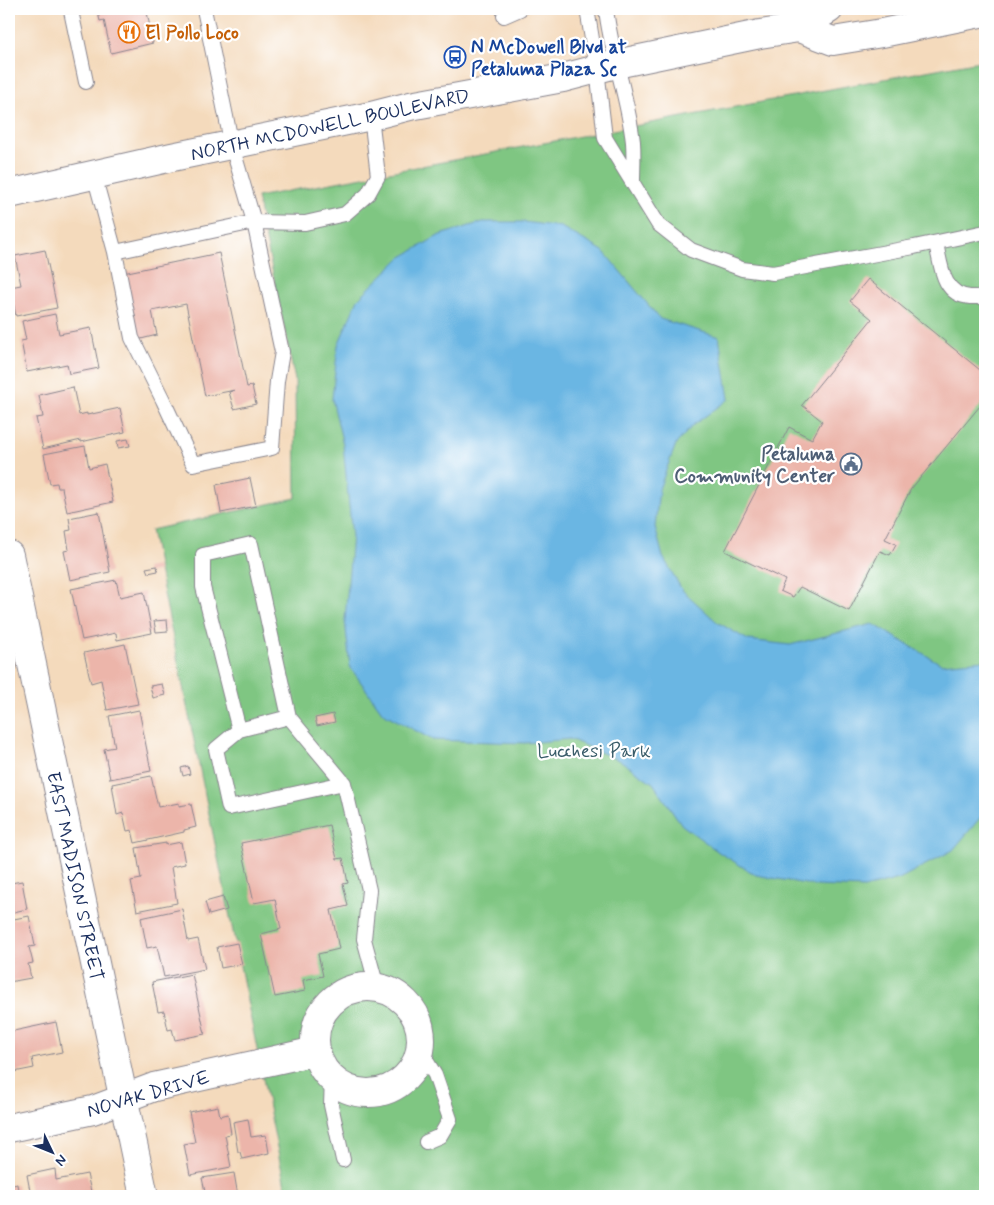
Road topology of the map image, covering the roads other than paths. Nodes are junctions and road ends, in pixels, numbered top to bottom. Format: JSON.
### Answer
{"nodes":[{"id":1,"x":204,"y":9,"type":"edge"},
{"id":2,"x":520,"y":9,"type":"edge"},
{"id":3,"x":587,"y":9,"type":"edge"},
{"id":4,"x":606,"y":9,"type":"edge"},
{"id":5,"x":829,"y":9,"type":"edge"},
{"id":6,"x":73,"y":10,"type":"edge"},
{"id":7,"x":985,"y":12,"type":"edge"},
{"id":8,"x":504,"y":16,"type":"dead end"},
{"id":9,"x":797,"y":18,"type":"edge"},
{"id":10,"x":607,"y":66,"type":"junction"},
{"id":11,"x":86,"y":82,"type":"dead end"},
{"id":12,"x":371,"y":116,"type":"junction"},
{"id":13,"x":232,"y":146,"type":"junction"},
{"id":14,"x":94,"y":175,"type":"junction"},
{"id":15,"x":633,"y":181,"type":"junction"},
{"id":16,"x":9,"y":194,"type":"edge"},
{"id":17,"x":254,"y":222,"type":"junction"},
{"id":18,"x":985,"y":232,"type":"edge"},
{"id":19,"x":936,"y":243,"type":"junction"},
{"id":20,"x":115,"y":252,"type":"junction"},
{"id":21,"x":985,"y":295,"type":"edge"},
{"id":22,"x":9,"y":555,"type":"edge"},
{"id":23,"x":289,"y":717,"type":"junction"},
{"id":24,"x":239,"y":730,"type":"junction"},
{"id":25,"x":344,"y":782,"type":"junction"},
{"id":26,"x":377,"y":987,"type":"junction"},
{"id":27,"x":420,"y":1050,"type":"junction"},
{"id":28,"x":316,"y":1051,"type":"junction"},
{"id":29,"x":332,"y":1079,"type":"junction"},
{"id":30,"x":124,"y":1098,"type":"junction"},
{"id":31,"x":9,"y":1128,"type":"edge"},
{"id":32,"x":426,"y":1142,"type":"dead end"},
{"id":33,"x":343,"y":1160,"type":"dead end"},
{"id":34,"x":144,"y":1196,"type":"edge"}],
"edges":[{"from":1,"to":13,"type":"lane"},
{"from":2,"to":8,"type":"lane"},
{"from":3,"to":10,"type":"lane"},
{"from":4,"to":10,"type":"lane"},
{"from":5,"to":9,"type":"street","name":"NORTH MCDOWELL BOULEVARD"},
{"from":6,"to":11,"type":"lane"},
{"from":7,"to":9,"type":"street","name":"NORTH MCDOWELL BOULEVARD"},
{"from":9,"to":10,"type":"street","name":"NORTH MCDOWELL BOULEVARD"},
{"from":10,"to":12,"type":"street","name":"NORTH MCDOWELL BOULEVARD"},
{"from":10,"to":15,"type":"lane"},
{"from":10,"to":15,"type":"lane"},
{"from":12,"to":13,"type":"street","name":"NORTH MCDOWELL BOULEVARD"},
{"from":12,"to":17,"type":"lane"},
{"from":13,"to":14,"type":"street","name":"NORTH MCDOWELL BOULEVARD"},
{"from":13,"to":17,"type":"lane"},
{"from":14,"to":16,"type":"street","name":"NORTH MCDOWELL BOULEVARD"},
{"from":14,"to":20,"type":"lane"},
{"from":15,"to":19,"type":"lane"},
{"from":17,"to":20,"type":"lane"},
{"from":17,"to":20,"type":"lane"},
{"from":18,"to":19,"type":"lane"},
{"from":19,"to":21,"type":"lane"},
{"from":22,"to":30,"type":"street","name":"EAST MADISON STREET"},
{"from":23,"to":24,"type":"lane"},
{"from":23,"to":24,"type":"lane"},
{"from":23,"to":25,"type":"lane"},
{"from":24,"to":25,"type":"lane"},
{"from":25,"to":26,"type":"lane"},
{"from":26,"to":27,"type":"street"},
{"from":26,"to":28,"type":"street"},
{"from":27,"to":29,"type":"street"},
{"from":27,"to":32,"type":"lane"},
{"from":28,"to":29,"type":"street"},
{"from":28,"to":30,"type":"street","name":"NOVAK DRIVE"},
{"from":29,"to":33,"type":"lane"},
{"from":30,"to":31,"type":"street","name":"NOVAK DRIVE"},
{"from":30,"to":34,"type":"street","name":"EAST MADISON STREET"}]}
